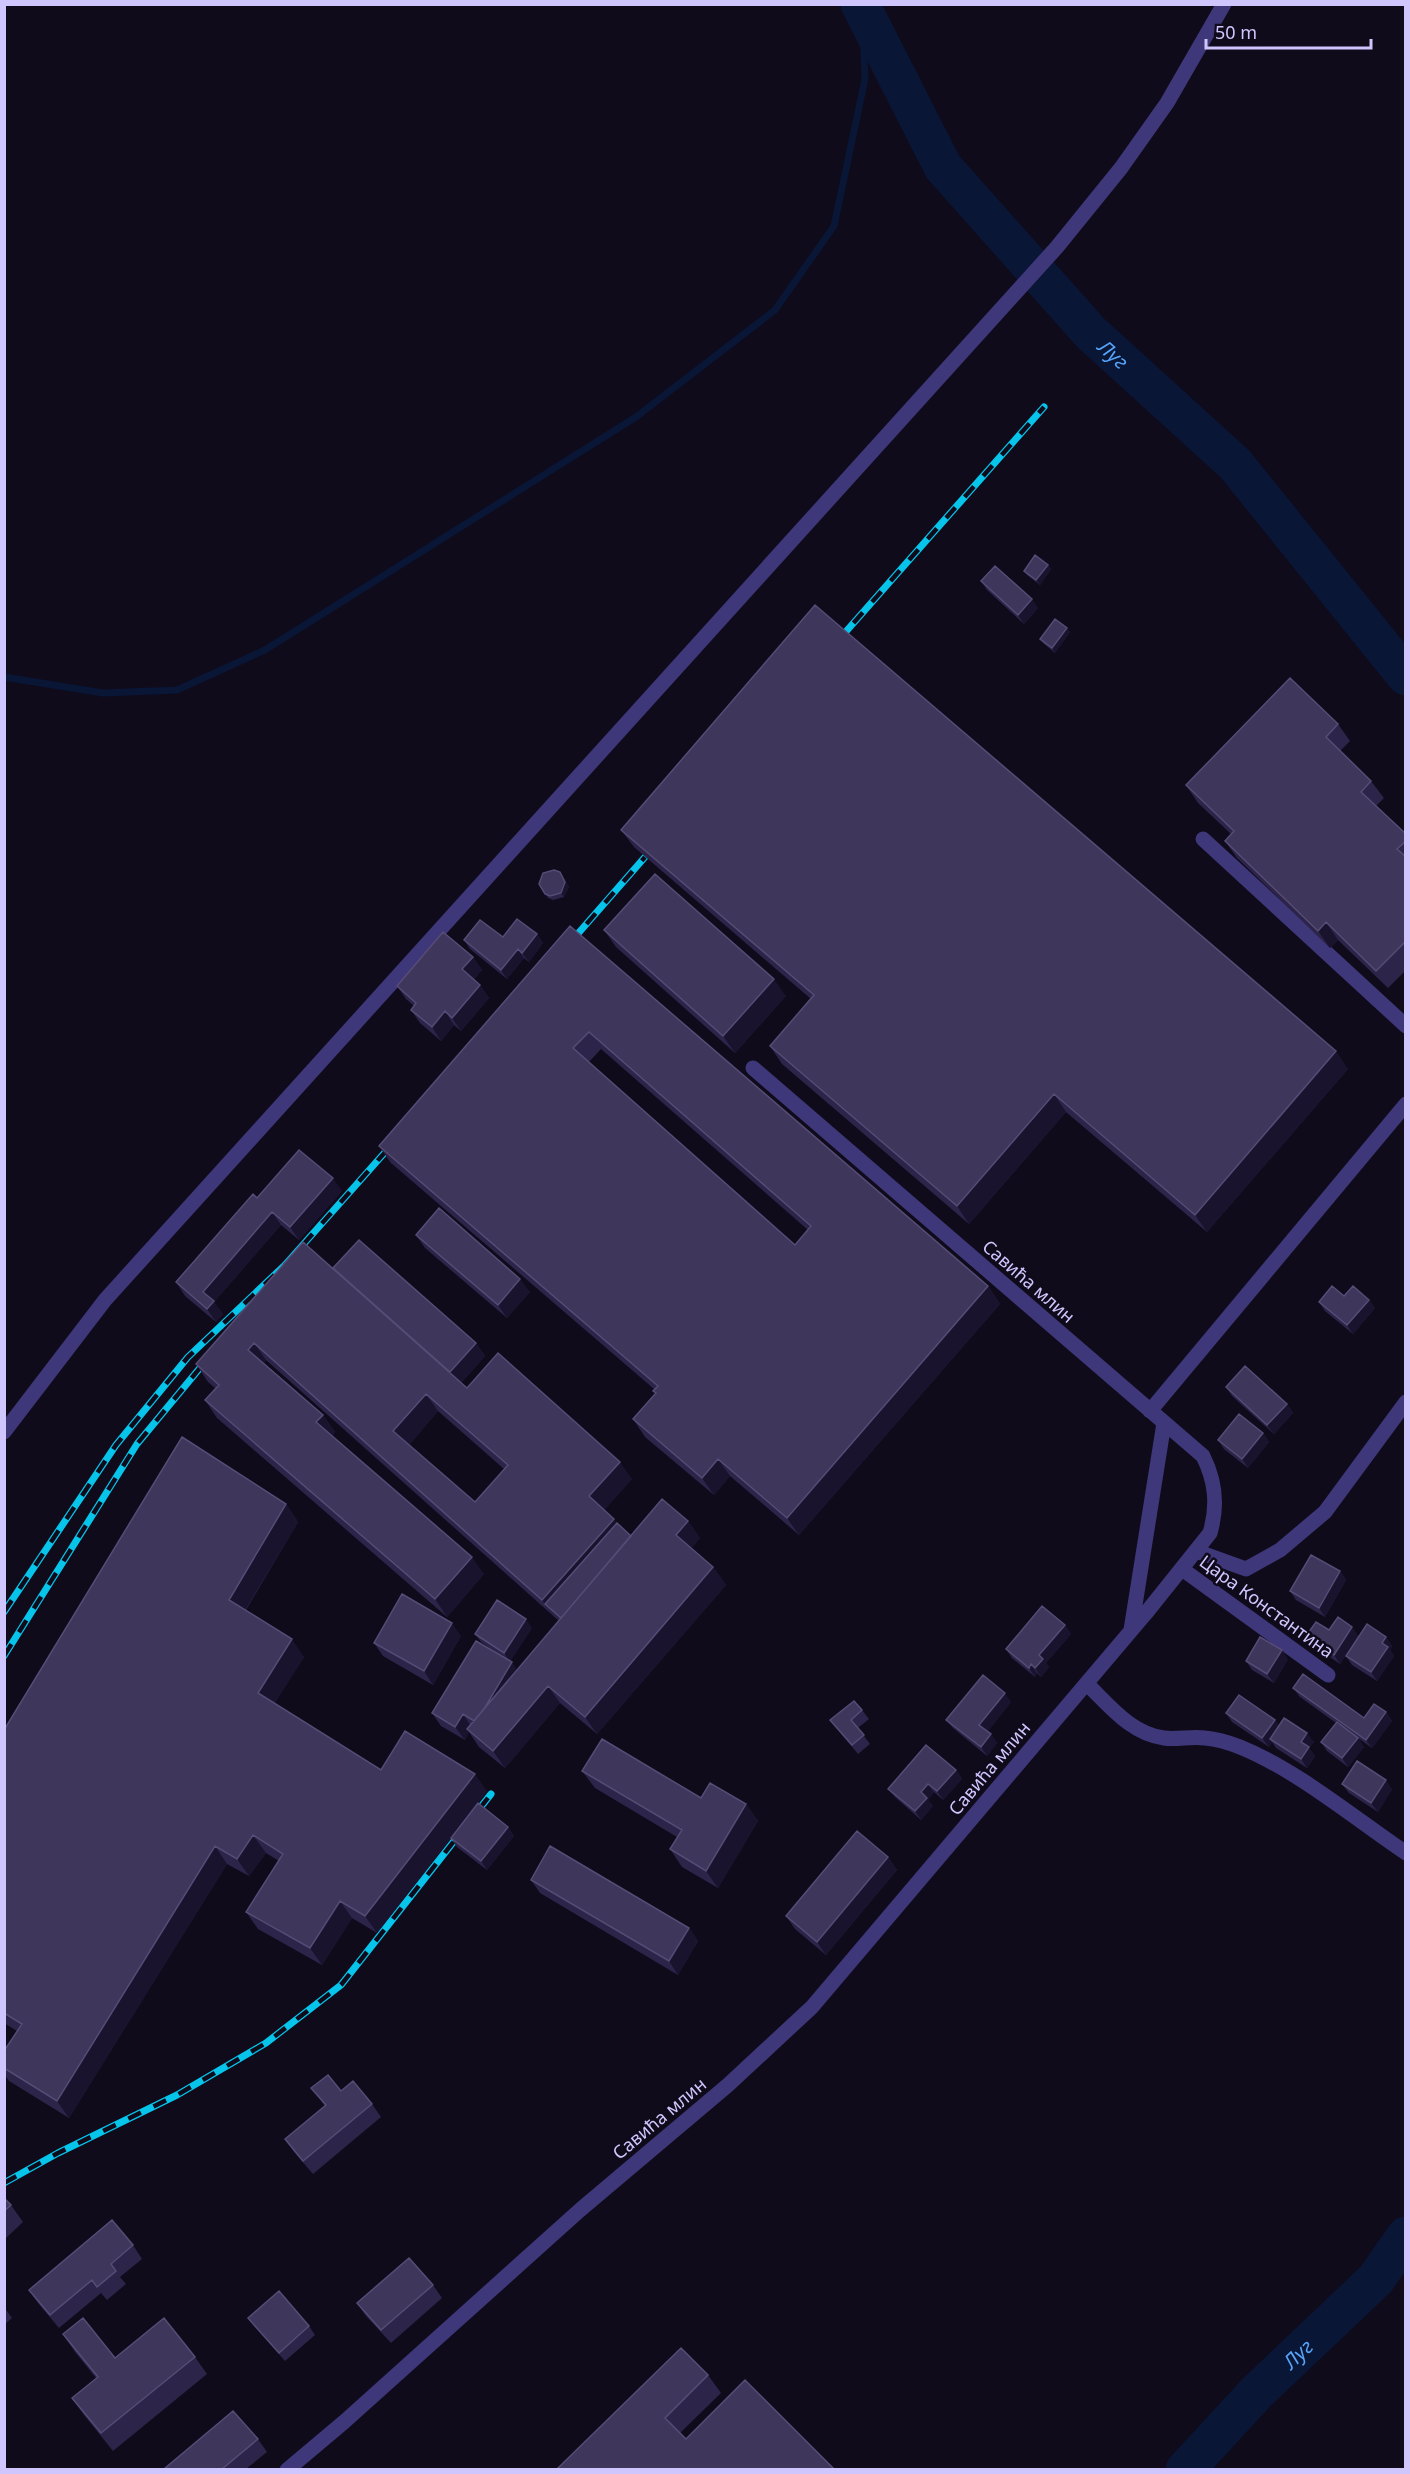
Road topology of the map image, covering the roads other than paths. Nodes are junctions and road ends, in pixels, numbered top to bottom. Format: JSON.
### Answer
{"nodes":[{"id":1,"x":1224,"y":4,"type":"edge"},
{"id":2,"x":1203,"y":839,"type":"dead end"},
{"id":3,"x":1406,"y":1026,"type":"edge"},
{"id":4,"x":753,"y":1068,"type":"dead end"},
{"id":5,"x":1406,"y":1104,"type":"edge"},
{"id":6,"x":1406,"y":1401,"type":"edge"},
{"id":7,"x":1150,"y":1411,"type":"junction"},
{"id":8,"x":1164,"y":1423,"type":"junction"},
{"id":9,"x":4,"y":1432,"type":"edge"},
{"id":10,"x":1196,"y":1551,"type":"junction"},
{"id":11,"x":1182,"y":1569,"type":"junction"},
{"id":12,"x":1131,"y":1631,"type":"junction"},
{"id":13,"x":1328,"y":1675,"type":"dead end"},
{"id":14,"x":1087,"y":1684,"type":"junction"},
{"id":15,"x":1406,"y":1853,"type":"edge"},
{"id":16,"x":287,"y":2469,"type":"edge"}],
"edges":[{"from":1,"to":9,"type":"street"},
{"from":2,"to":3,"type":"street"},
{"from":4,"to":7,"type":"street","name":"Савића млин"},
{"from":5,"to":7,"type":"street"},
{"from":6,"to":10,"type":"street"},
{"from":7,"to":8,"type":"street","name":"Савића млин"},
{"from":8,"to":10,"type":"street","name":"Савића млин"},
{"from":8,"to":12,"type":"street"},
{"from":10,"to":11,"type":"street","name":"Савића млин"},
{"from":11,"to":12,"type":"street","name":"Савића млин"},
{"from":11,"to":13,"type":"street","name":"Цара Константина"},
{"from":12,"to":14,"type":"street","name":"Савића млин"},
{"from":14,"to":15,"type":"street"},
{"from":14,"to":16,"type":"street","name":"Савића млин"}]}
